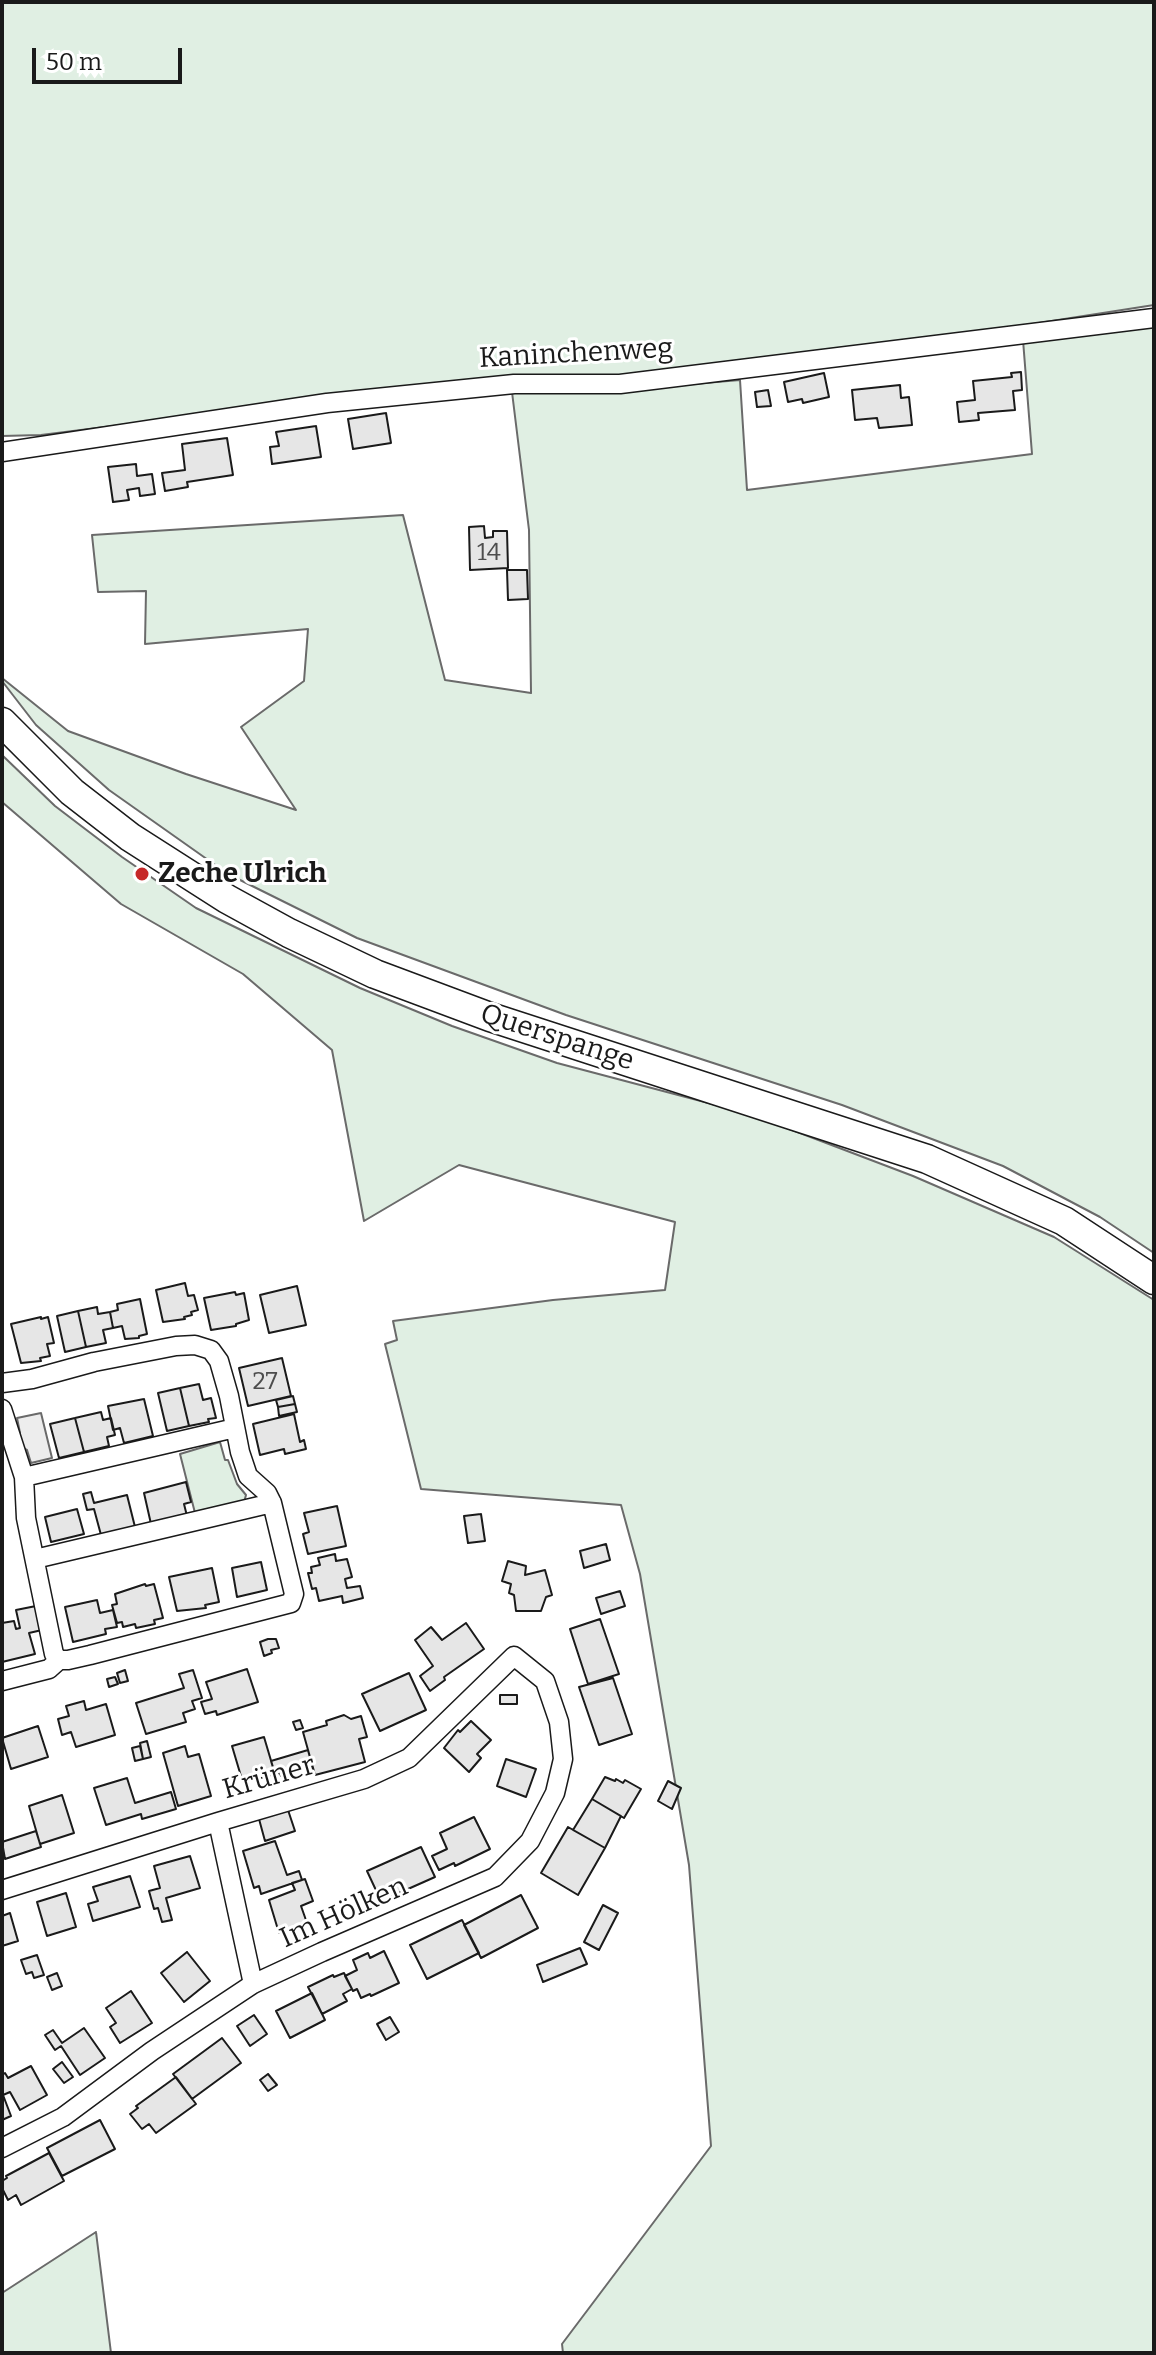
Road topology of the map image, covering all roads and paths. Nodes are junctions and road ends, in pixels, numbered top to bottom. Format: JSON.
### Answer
{"nodes":[{"id":1,"x":1154,"y":318,"type":"edge"},
{"id":2,"x":2,"y":452,"type":"edge"},
{"id":3,"x":2,"y":722,"type":"edge"},
{"id":4,"x":1154,"y":1280,"type":"edge"},
{"id":5,"x":2,"y":1383,"type":"edge"},
{"id":6,"x":2,"y":1409,"type":"edge"},
{"id":7,"x":235,"y":1428,"type":"junction"},
{"id":8,"x":24,"y":1477,"type":"junction"},
{"id":9,"x":272,"y":1503,"type":"junction"},
{"id":10,"x":35,"y":1559,"type":"junction"},
{"id":11,"x":514,"y":1656,"type":"joint"},
{"id":12,"x":59,"y":1660,"type":"junction"},
{"id":13,"x":2,"y":1681,"type":"edge"},
{"id":14,"x":218,"y":1822,"type":"junction"},
{"id":15,"x":2,"y":1890,"type":"edge"},
{"id":16,"x":253,"y":1984,"type":"junction"},
{"id":17,"x":2,"y":2148,"type":"edge"}],
"edges":[{"from":1,"to":2,"type":"street","name":"Kaninchenweg"},
{"from":3,"to":4,"type":"main road","name":"Querspange"},
{"from":5,"to":7,"type":"street"},
{"from":6,"to":8,"type":"street"},
{"from":7,"to":8,"type":"street"},
{"from":7,"to":9,"type":"street"},
{"from":8,"to":10,"type":"street"},
{"from":9,"to":10,"type":"street"},
{"from":9,"to":12,"type":"street"},
{"from":10,"to":12,"type":"street"},
{"from":11,"to":14,"type":"street","name":"Krüner"},
{"from":11,"to":16,"type":"street","name":"Im Hölken"},
{"from":12,"to":13,"type":"street"},
{"from":14,"to":15,"type":"street","name":"Krüner"},
{"from":14,"to":16,"type":"street"},
{"from":16,"to":17,"type":"street","name":"Im Hölken"}]}
